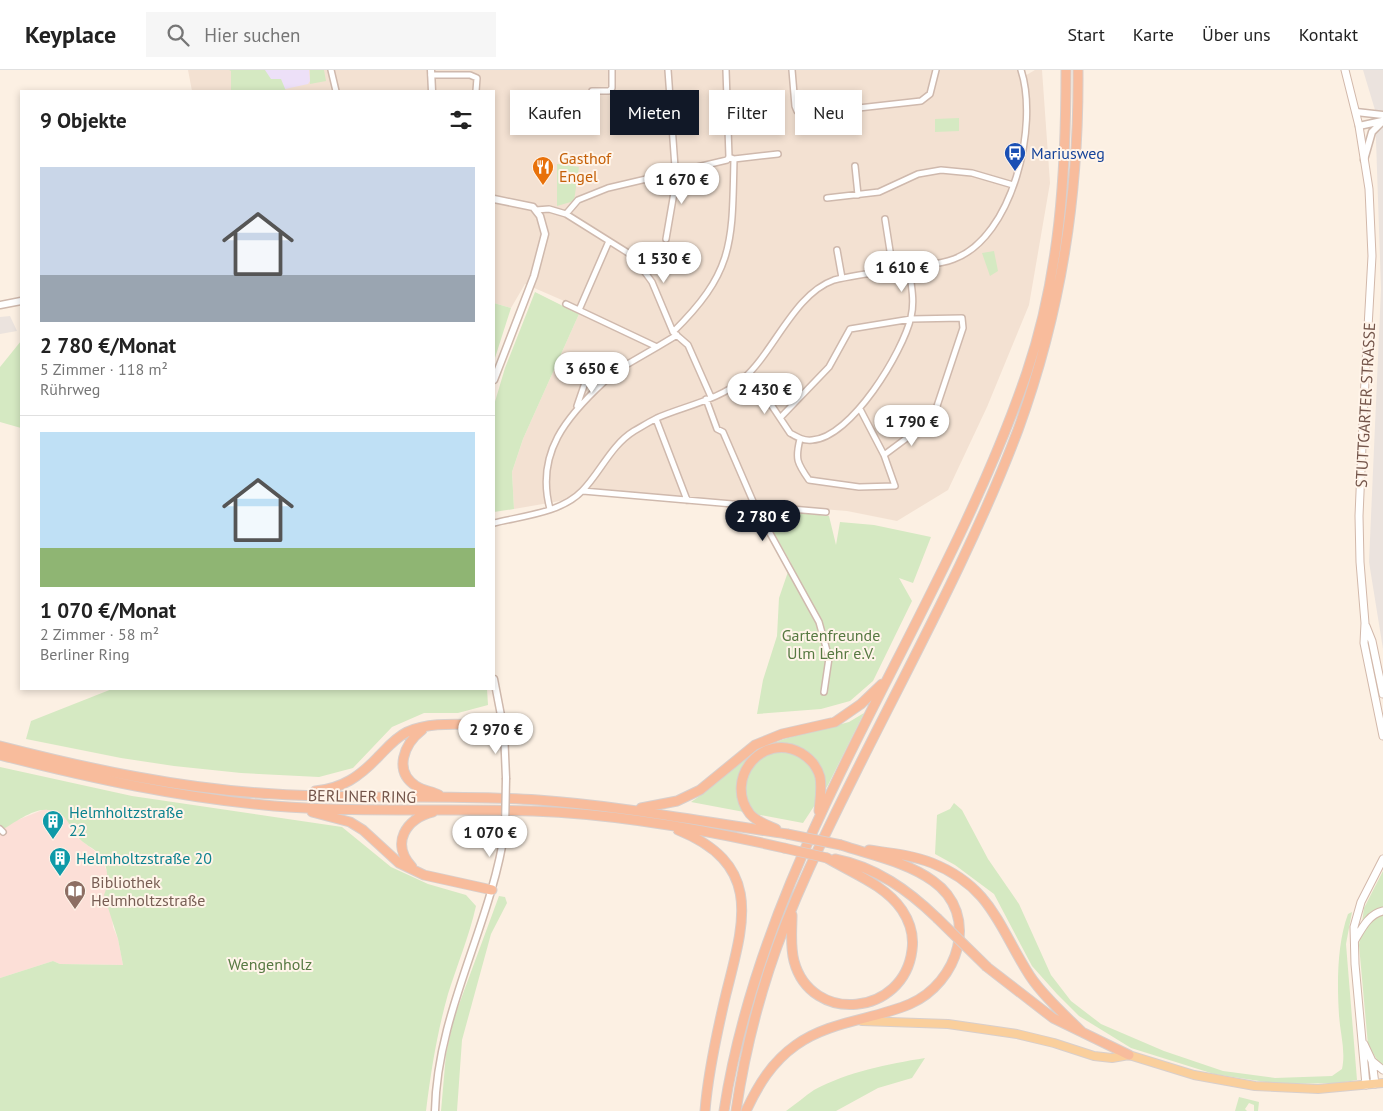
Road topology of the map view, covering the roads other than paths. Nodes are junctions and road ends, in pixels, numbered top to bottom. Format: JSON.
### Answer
{"nodes":[{"id":1,"x":331,"y":70,"type":"edge"},
{"id":2,"x":612,"y":70,"type":"edge"},
{"id":3,"x":668,"y":70,"type":"edge"},
{"id":4,"x":726,"y":70,"type":"edge"},
{"id":5,"x":792,"y":70,"type":"edge"},
{"id":6,"x":936,"y":70,"type":"edge"},
{"id":7,"x":1021,"y":70,"type":"edge"},
{"id":8,"x":1066,"y":70,"type":"edge"},
{"id":9,"x":1078,"y":70,"type":"edge"},
{"id":10,"x":1345,"y":70,"type":"edge"},
{"id":11,"x":431,"y":73,"type":"edge"},
{"id":12,"x":336,"y":90,"type":"edge"},
{"id":13,"x":432,"y":90,"type":"edge"},
{"id":14,"x":476,"y":90,"type":"edge"},
{"id":15,"x":600,"y":91,"type":"edge"},
{"id":16,"x":1356,"y":112,"type":"junction"},
{"id":17,"x":1383,"y":115,"type":"edge"},
{"id":18,"x":1383,"y":121,"type":"edge"},
{"id":19,"x":1359,"y":126,"type":"junction"},
{"id":20,"x":778,"y":154,"type":"dead end"},
{"id":21,"x":732,"y":158,"type":"junction"},
{"id":22,"x":1364,"y":160,"type":"junction"},
{"id":23,"x":855,"y":166,"type":"dead end"},
{"id":24,"x":674,"y":172,"type":"junction"},
{"id":25,"x":1014,"y":185,"type":"junction"},
{"id":26,"x":858,"y":195,"type":"junction"},
{"id":27,"x":827,"y":198,"type":"dead end"},
{"id":28,"x":495,"y":199,"type":"edge"},
{"id":29,"x":536,"y":210,"type":"junction"},
{"id":30,"x":566,"y":214,"type":"junction"},
{"id":31,"x":885,"y":219,"type":"dead end"},
{"id":32,"x":666,"y":239,"type":"dead end"},
{"id":33,"x":609,"y":241,"type":"junction"},
{"id":34,"x":837,"y":250,"type":"dead end"},
{"id":35,"x":909,"y":268,"type":"junction"},
{"id":36,"x":893,"y":270,"type":"junction"},
{"id":37,"x":842,"y":278,"type":"junction"},
{"id":38,"x":20,"y":301,"type":"edge"},
{"id":39,"x":566,"y":304,"type":"dead end"},
{"id":40,"x":0,"y":305,"type":"edge"},
{"id":41,"x":578,"y":310,"type":"junction"},
{"id":42,"x":911,"y":319,"type":"junction"},
{"id":43,"x":675,"y":334,"type":"junction"},
{"id":44,"x":657,"y":347,"type":"junction"},
{"id":45,"x":572,"y":365,"type":"dead end"},
{"id":46,"x":589,"y":371,"type":"junction"},
{"id":47,"x":750,"y":373,"type":"junction"},
{"id":48,"x":606,"y":376,"type":"junction"},
{"id":49,"x":495,"y":377,"type":"edge"},
{"id":50,"x":708,"y":398,"type":"junction"},
{"id":51,"x":576,"y":409,"type":"junction"},
{"id":52,"x":860,"y":409,"type":"junction"},
{"id":53,"x":780,"y":418,"type":"junction"},
{"id":54,"x":656,"y":419,"type":"junction"},
{"id":55,"x":800,"y":439,"type":"junction"},
{"id":56,"x":884,"y":454,"type":"junction"},
{"id":57,"x":583,"y":491,"type":"junction"},
{"id":58,"x":686,"y":500,"type":"junction"},
{"id":59,"x":755,"y":506,"type":"junction"},
{"id":60,"x":550,"y":509,"type":"junction"},
{"id":61,"x":826,"y":512,"type":"dead end"},
{"id":62,"x":495,"y":519,"type":"edge"},
{"id":63,"x":506,"y":520,"type":"junction"},
{"id":64,"x":495,"y":523,"type":"edge"},
{"id":65,"x":1365,"y":623,"type":"junction"},
{"id":66,"x":888,"y":679,"type":"junction"},
{"id":67,"x":495,"y":684,"type":"edge"},
{"id":68,"x":824,"y":692,"type":"dead end"},
{"id":69,"x":1383,"y":694,"type":"edge"},
{"id":70,"x":503,"y":724,"type":"junction"},
{"id":71,"x":426,"y":727,"type":"junction"},
{"id":72,"x":1383,"y":736,"type":"edge"},
{"id":73,"x":0,"y":746,"type":"edge"},
{"id":74,"x":0,"y":755,"type":"edge"},
{"id":75,"x":273,"y":794,"type":"junction"},
{"id":76,"x":443,"y":797,"type":"junction"},
{"id":77,"x":274,"y":806,"type":"junction"},
{"id":78,"x":447,"y":809,"type":"junction"},
{"id":79,"x":634,"y":809,"type":"junction"},
{"id":80,"x":818,"y":819,"type":"junction"},
{"id":81,"x":664,"y":825,"type":"junction"},
{"id":82,"x":786,"y":834,"type":"junction"},
{"id":83,"x":841,"y":845,"type":"junction"},
{"id":84,"x":1383,"y":859,"type":"edge"},
{"id":85,"x":849,"y":866,"type":"junction"},
{"id":86,"x":416,"y":870,"type":"junction"},
{"id":87,"x":492,"y":890,"type":"junction"},
{"id":88,"x":792,"y":908,"type":"junction"},
{"id":89,"x":1383,"y":911,"type":"edge"},
{"id":90,"x":1354,"y":942,"type":"junction"},
{"id":91,"x":854,"y":1021,"type":"junction"},
{"id":92,"x":1082,"y":1032,"type":"junction"},
{"id":93,"x":1363,"y":1041,"type":"junction"},
{"id":94,"x":1129,"y":1055,"type":"junction"},
{"id":95,"x":1372,"y":1061,"type":"junction"},
{"id":96,"x":1383,"y":1070,"type":"edge"},
{"id":97,"x":1379,"y":1084,"type":"edge"},
{"id":98,"x":1366,"y":1085,"type":"junction"},
{"id":99,"x":435,"y":1111,"type":"edge"},
{"id":100,"x":705,"y":1111,"type":"edge"},
{"id":101,"x":724,"y":1111,"type":"edge"},
{"id":102,"x":736,"y":1111,"type":"edge"},
{"id":103,"x":746,"y":1111,"type":"edge"}],
"edges":[{"from":1,"to":12,"type":"street"},
{"from":2,"to":15,"type":"street"},
{"from":3,"to":24,"type":"street"},
{"from":4,"to":21,"type":"street"},
{"from":5,"to":6,"type":"street"},
{"from":7,"to":25,"type":"street"},
{"from":8,"to":66,"type":"highway"},
{"from":9,"to":88,"type":"highway"},
{"from":10,"to":16,"type":"main road","name":"STUTTGARTER STRASSE"},
{"from":11,"to":13,"type":"street"},
{"from":11,"to":14,"type":"street"},
{"from":16,"to":17,"type":"street"},
{"from":16,"to":19,"type":"main road","name":"STUTTGARTER STRASSE"},
{"from":18,"to":19,"type":"street"},
{"from":18,"to":22,"type":"street"},
{"from":19,"to":22,"type":"main road","name":"STUTTGARTER STRASSE"},
{"from":20,"to":21,"type":"street"},
{"from":21,"to":24,"type":"street"},
{"from":21,"to":43,"type":"street"},
{"from":22,"to":65,"type":"main road","name":"STUTTGARTER STRASSE"},
{"from":23,"to":26,"type":"street"},
{"from":24,"to":30,"type":"street"},
{"from":24,"to":32,"type":"street"},
{"from":25,"to":26,"type":"street"},
{"from":25,"to":35,"type":"street"},
{"from":26,"to":27,"type":"street"},
{"from":28,"to":29,"type":"street"},
{"from":29,"to":30,"type":"street"},
{"from":29,"to":49,"type":"street"},
{"from":30,"to":33,"type":"street"},
{"from":31,"to":36,"type":"street"},
{"from":33,"to":41,"type":"street"},
{"from":33,"to":43,"type":"street"},
{"from":34,"to":37,"type":"street"},
{"from":35,"to":36,"type":"street"},
{"from":35,"to":42,"type":"street"},
{"from":36,"to":37,"type":"street"},
{"from":37,"to":47,"type":"street"},
{"from":38,"to":40,"type":"street"},
{"from":39,"to":41,"type":"street"},
{"from":41,"to":44,"type":"street"},
{"from":42,"to":52,"type":"street"},
{"from":42,"to":53,"type":"street"},
{"from":42,"to":56,"type":"street"},
{"from":43,"to":44,"type":"street"},
{"from":43,"to":50,"type":"street"},
{"from":44,"to":48,"type":"street"},
{"from":45,"to":46,"type":"street"},
{"from":46,"to":48,"type":"street"},
{"from":46,"to":51,"type":"street"},
{"from":47,"to":50,"type":"street"},
{"from":47,"to":53,"type":"street"},
{"from":48,"to":51,"type":"street"},
{"from":50,"to":54,"type":"street"},
{"from":50,"to":59,"type":"street"},
{"from":51,"to":60,"type":"street"},
{"from":52,"to":55,"type":"street"},
{"from":52,"to":56,"type":"street"},
{"from":53,"to":55,"type":"street"},
{"from":54,"to":57,"type":"street"},
{"from":54,"to":58,"type":"street"},
{"from":55,"to":56,"type":"street"},
{"from":57,"to":58,"type":"street"},
{"from":57,"to":60,"type":"street"},
{"from":58,"to":59,"type":"street"},
{"from":59,"to":61,"type":"street"},
{"from":59,"to":68,"type":"street"},
{"from":60,"to":63,"type":"street"},
{"from":62,"to":63,"type":"street"},
{"from":63,"to":64,"type":"street"},
{"from":65,"to":69,"type":"main road","name":"STUTTGARTER STRASSE"},
{"from":65,"to":72,"type":"main road","name":"STUTTGARTER STRASSE"},
{"from":66,"to":79,"type":"highway"},
{"from":66,"to":80,"type":"highway"},
{"from":67,"to":70,"type":"street"},
{"from":70,"to":71,"type":"highway"},
{"from":70,"to":87,"type":"street","bridge":true},
{"from":71,"to":75,"type":"highway"},
{"from":71,"to":76,"type":"highway"},
{"from":73,"to":75,"type":"highway","name":"BERLINER RING"},
{"from":74,"to":77,"type":"highway","name":"BERLINER RING"},
{"from":75,"to":76,"type":"highway","name":"BERLINER RING"},
{"from":76,"to":79,"type":"highway","name":"BERLINER RING"},
{"from":77,"to":78,"type":"highway","name":"BERLINER RING"},
{"from":77,"to":86,"type":"highway"},
{"from":78,"to":81,"type":"highway","name":"BERLINER RING"},
{"from":78,"to":86,"type":"highway"},
{"from":79,"to":82,"type":"highway","name":"BERLINER RING"},
{"from":80,"to":82,"type":"highway"},
{"from":80,"to":101,"type":"highway"},
{"from":81,"to":85,"type":"highway","name":"BERLINER RING","bridge":true},
{"from":81,"to":100,"type":"highway"},
{"from":82,"to":83,"type":"highway","bridge":true},
{"from":83,"to":91,"type":"highway"},
{"from":83,"to":92,"type":"highway"},
{"from":84,"to":90,"type":"main road"},
{"from":85,"to":88,"type":"highway"},
{"from":85,"to":92,"type":"highway","bridge":true},
{"from":86,"to":87,"type":"highway"},
{"from":87,"to":99,"type":"street"},
{"from":88,"to":102,"type":"highway"},
{"from":89,"to":90,"type":"main road"},
{"from":90,"to":93,"type":"main road"},
{"from":91,"to":94,"type":"main road"},
{"from":91,"to":103,"type":"highway"},
{"from":92,"to":94,"type":"highway"},
{"from":93,"to":95,"type":"main road"},
{"from":93,"to":98,"type":"main road"},
{"from":94,"to":98,"type":"main road"},
{"from":95,"to":96,"type":"main road"},
{"from":95,"to":97,"type":"main road"},
{"from":97,"to":98,"type":"main road"}]}
